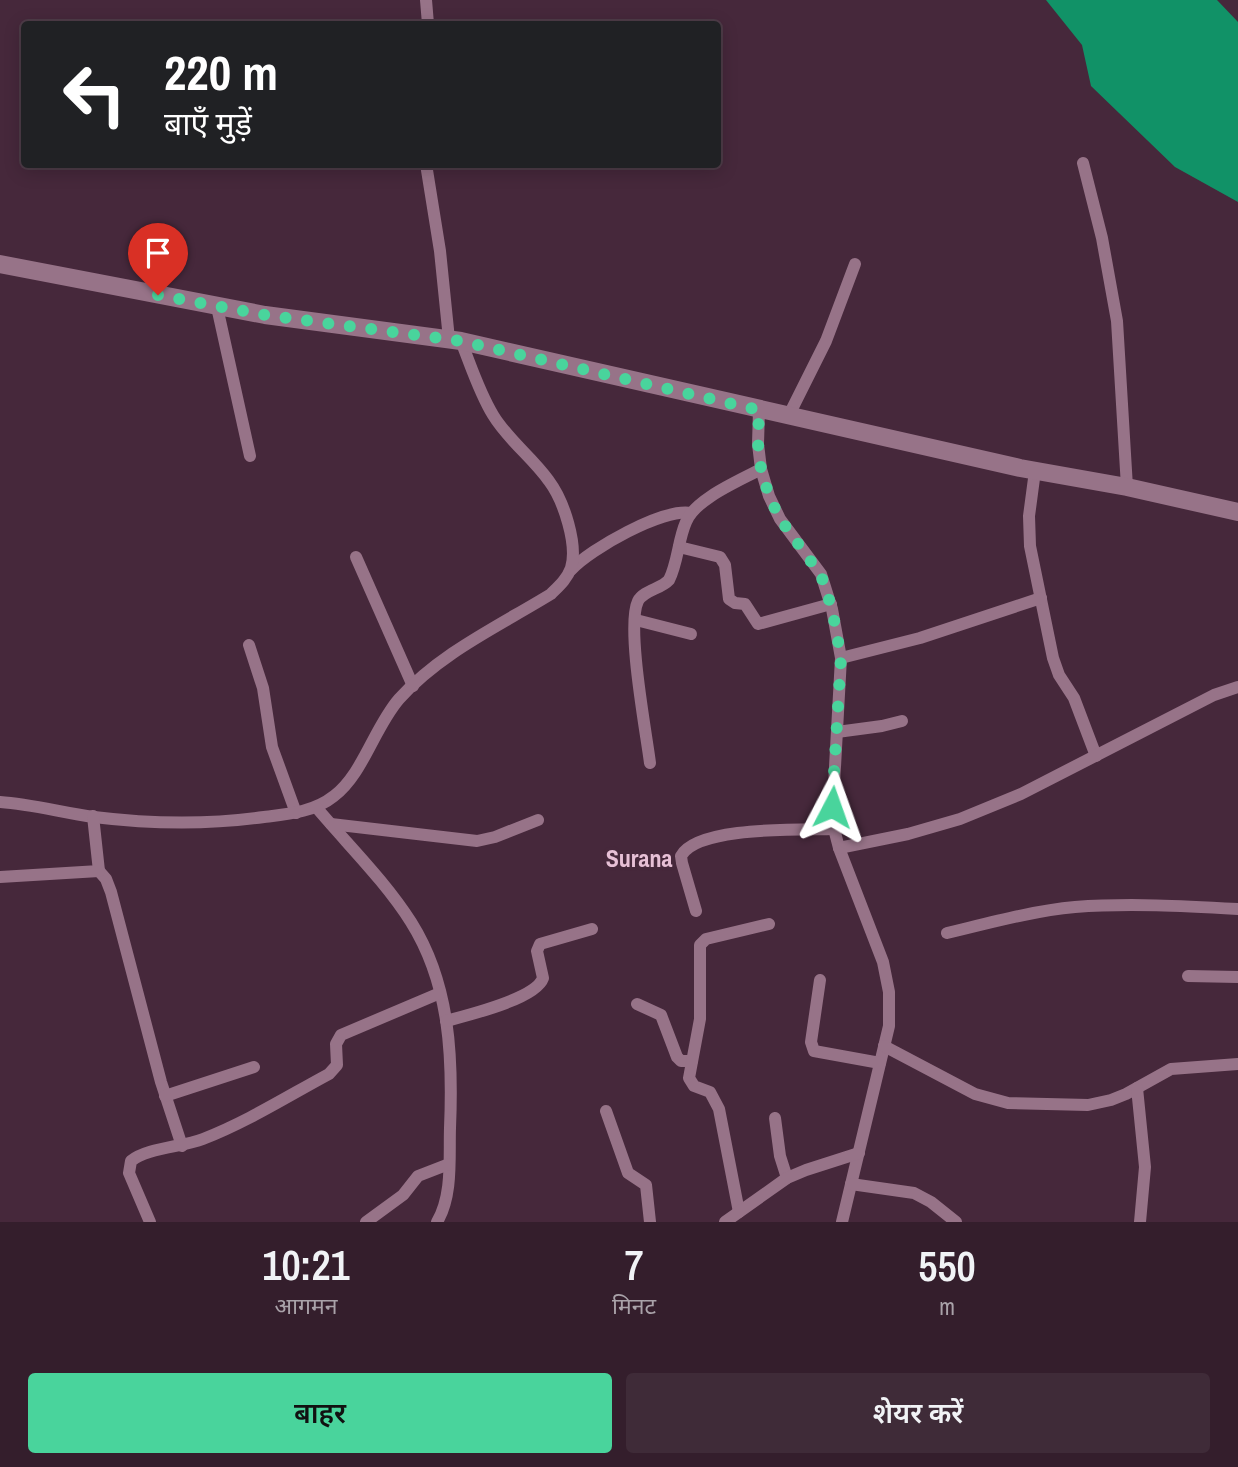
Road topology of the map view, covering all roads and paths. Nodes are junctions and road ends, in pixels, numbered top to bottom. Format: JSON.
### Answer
{"nodes":[{"id":1,"x":426,"y":0,"type":"edge"},
{"id":2,"x":428,"y":21,"type":"edge"},
{"id":3,"x":1083,"y":163,"type":"dead end"},
{"id":4,"x":427,"y":168,"type":"edge"},
{"id":5,"x":0,"y":264,"type":"edge"},
{"id":6,"x":855,"y":264,"type":"dead end"},
{"id":7,"x":217,"y":307,"type":"junction"},
{"id":8,"x":455,"y":340,"type":"junction"},
{"id":9,"x":759,"y":410,"type":"junction"},
{"id":10,"x":789,"y":415,"type":"junction"},
{"id":11,"x":250,"y":456,"type":"dead end"},
{"id":12,"x":761,"y":469,"type":"junction"},
{"id":13,"x":1035,"y":471,"type":"junction"},
{"id":14,"x":1127,"y":487,"type":"junction"},
{"id":15,"x":1238,"y":512,"type":"edge"},
{"id":16,"x":691,"y":513,"type":"junction"},
{"id":17,"x":679,"y":547,"type":"junction"},
{"id":18,"x":356,"y":556,"type":"dead end"},
{"id":19,"x":570,"y":570,"type":"junction"},
{"id":20,"x":1041,"y":598,"type":"junction"},
{"id":21,"x":831,"y":604,"type":"junction"},
{"id":22,"x":636,"y":620,"type":"junction"},
{"id":23,"x":691,"y":634,"type":"dead end"},
{"id":24,"x":249,"y":645,"type":"dead end"},
{"id":25,"x":841,"y":657,"type":"junction"},
{"id":26,"x":413,"y":686,"type":"junction"},
{"id":27,"x":1238,"y":687,"type":"edge"},
{"id":28,"x":902,"y":721,"type":"dead end"},
{"id":29,"x":837,"y":732,"type":"junction"},
{"id":30,"x":1096,"y":756,"type":"junction"},
{"id":31,"x":650,"y":762,"type":"dead end"},
{"id":32,"x":0,"y":802,"type":"edge"},
{"id":33,"x":316,"y":807,"type":"junction"},
{"id":34,"x":296,"y":813,"type":"junction"},
{"id":35,"x":93,"y":816,"type":"junction"},
{"id":36,"x":538,"y":820,"type":"dead end"},
{"id":37,"x":331,"y":824,"type":"junction"},
{"id":38,"x":833,"y":829,"type":"junction"},
{"id":39,"x":839,"y":848,"type":"junction"},
{"id":40,"x":99,"y":871,"type":"junction"},
{"id":41,"x":0,"y":877,"type":"edge"},
{"id":42,"x":1238,"y":909,"type":"edge"},
{"id":43,"x":696,"y":911,"type":"dead end"},
{"id":44,"x":769,"y":924,"type":"dead end"},
{"id":45,"x":592,"y":929,"type":"dead end"},
{"id":46,"x":947,"y":933,"type":"dead end"},
{"id":47,"x":1188,"y":976,"type":"dead end"},
{"id":48,"x":1238,"y":977,"type":"edge"},
{"id":49,"x":820,"y":979,"type":"dead end"},
{"id":50,"x":440,"y":993,"type":"junction"},
{"id":51,"x":637,"y":1004,"type":"dead end"},
{"id":52,"x":446,"y":1021,"type":"junction"},
{"id":53,"x":884,"y":1046,"type":"junction"},
{"id":54,"x":692,"y":1061,"type":"junction"},
{"id":55,"x":880,"y":1063,"type":"junction"},
{"id":56,"x":1238,"y":1063,"type":"edge"},
{"id":57,"x":254,"y":1068,"type":"dead end"},
{"id":58,"x":1137,"y":1088,"type":"junction"},
{"id":59,"x":165,"y":1096,"type":"junction"},
{"id":60,"x":606,"y":1111,"type":"dead end"},
{"id":61,"x":775,"y":1118,"type":"dead end"},
{"id":62,"x":182,"y":1146,"type":"junction"},
{"id":63,"x":859,"y":1153,"type":"junction"},
{"id":64,"x":449,"y":1164,"type":"junction"},
{"id":65,"x":787,"y":1178,"type":"junction"},
{"id":66,"x":851,"y":1184,"type":"junction"},
{"id":67,"x":739,"y":1212,"type":"junction"},
{"id":68,"x":150,"y":1222,"type":"edge"},
{"id":69,"x":366,"y":1222,"type":"edge"},
{"id":70,"x":437,"y":1222,"type":"edge"},
{"id":71,"x":650,"y":1222,"type":"edge"},
{"id":72,"x":725,"y":1222,"type":"edge"},
{"id":73,"x":842,"y":1222,"type":"edge"},
{"id":74,"x":956,"y":1222,"type":"edge"},
{"id":75,"x":1140,"y":1222,"type":"edge"}],
"edges":[{"from":1,"to":2,"type":"street"},
{"from":3,"to":14,"type":"street"},
{"from":4,"to":8,"type":"street"},
{"from":5,"to":7,"type":"street"},
{"from":6,"to":10,"type":"street"},
{"from":7,"to":8,"type":"street"},
{"from":7,"to":11,"type":"street"},
{"from":8,"to":9,"type":"street"},
{"from":8,"to":19,"type":"street"},
{"from":9,"to":10,"type":"street"},
{"from":9,"to":12,"type":"street"},
{"from":10,"to":13,"type":"street"},
{"from":12,"to":16,"type":"street"},
{"from":12,"to":21,"type":"street"},
{"from":13,"to":14,"type":"street"},
{"from":13,"to":20,"type":"street"},
{"from":14,"to":15,"type":"street"},
{"from":16,"to":17,"type":"street"},
{"from":16,"to":19,"type":"street"},
{"from":17,"to":21,"type":"street"},
{"from":17,"to":22,"type":"street"},
{"from":18,"to":26,"type":"street"},
{"from":19,"to":26,"type":"street"},
{"from":20,"to":25,"type":"street"},
{"from":20,"to":30,"type":"street"},
{"from":21,"to":25,"type":"street"},
{"from":22,"to":23,"type":"street"},
{"from":22,"to":31,"type":"street"},
{"from":24,"to":34,"type":"street"},
{"from":25,"to":29,"type":"street"},
{"from":26,"to":33,"type":"street"},
{"from":27,"to":30,"type":"street"},
{"from":28,"to":29,"type":"street"},
{"from":29,"to":38,"type":"street"},
{"from":30,"to":39,"type":"street"},
{"from":32,"to":35,"type":"street"},
{"from":33,"to":34,"type":"street"},
{"from":33,"to":37,"type":"street"},
{"from":34,"to":35,"type":"street"},
{"from":35,"to":40,"type":"street"},
{"from":36,"to":37,"type":"street"},
{"from":37,"to":50,"type":"street"},
{"from":38,"to":39,"type":"street"},
{"from":38,"to":43,"type":"street"},
{"from":39,"to":53,"type":"street"},
{"from":40,"to":41,"type":"street"},
{"from":40,"to":59,"type":"street"},
{"from":42,"to":46,"type":"street"},
{"from":44,"to":54,"type":"street"},
{"from":45,"to":52,"type":"street"},
{"from":47,"to":48,"type":"street"},
{"from":49,"to":55,"type":"street"},
{"from":50,"to":52,"type":"street"},
{"from":50,"to":62,"type":"street"},
{"from":51,"to":54,"type":"street"},
{"from":52,"to":64,"type":"street"},
{"from":53,"to":55,"type":"street"},
{"from":53,"to":58,"type":"street"},
{"from":54,"to":67,"type":"street"},
{"from":55,"to":63,"type":"street"},
{"from":56,"to":58,"type":"street"},
{"from":57,"to":59,"type":"street"},
{"from":58,"to":75,"type":"street"},
{"from":59,"to":62,"type":"street"},
{"from":60,"to":71,"type":"street"},
{"from":61,"to":65,"type":"street"},
{"from":62,"to":68,"type":"street"},
{"from":63,"to":65,"type":"street"},
{"from":63,"to":66,"type":"street"},
{"from":64,"to":69,"type":"street"},
{"from":64,"to":70,"type":"street"},
{"from":65,"to":67,"type":"street"},
{"from":66,"to":73,"type":"street"},
{"from":66,"to":74,"type":"street"},
{"from":67,"to":72,"type":"street"}]}
